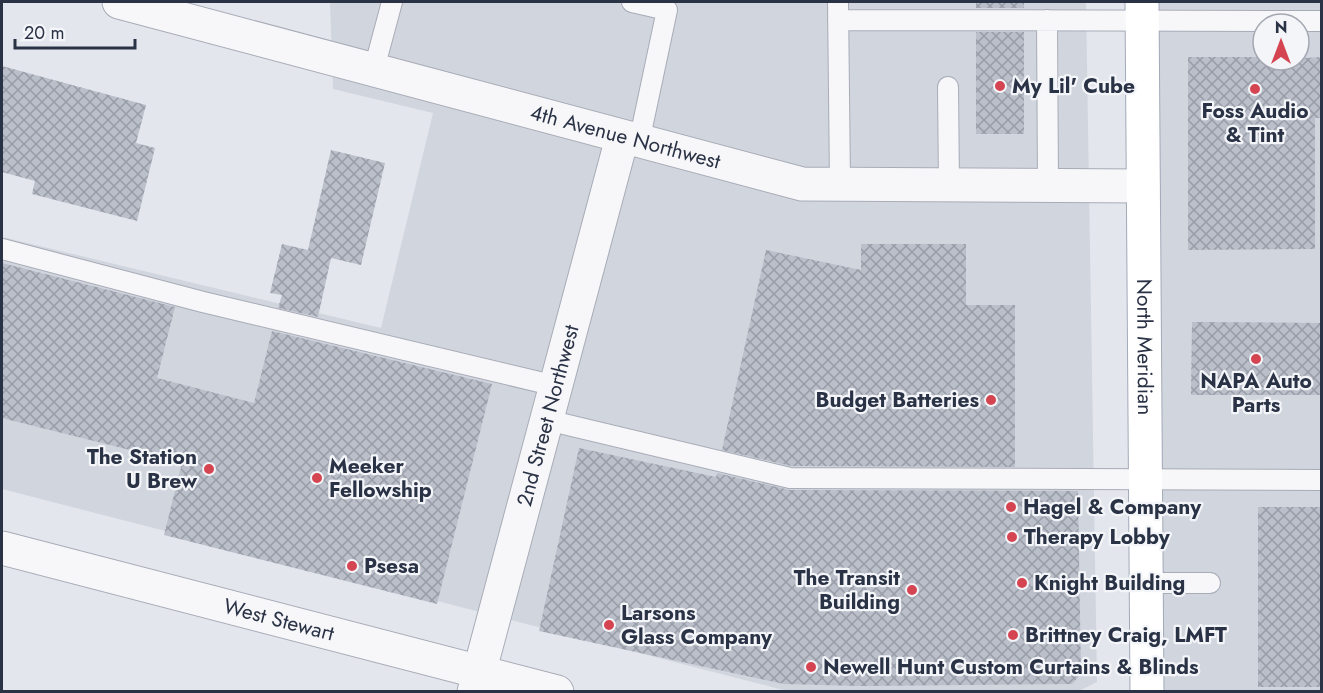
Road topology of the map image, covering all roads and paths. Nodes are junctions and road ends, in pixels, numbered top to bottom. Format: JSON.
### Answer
{"nodes":[{"id":1,"x":119,"y":2,"type":"edge"},
{"id":2,"x":392,"y":2,"type":"edge"},
{"id":3,"x":632,"y":2,"type":"edge"},
{"id":4,"x":838,"y":11,"type":"edge"},
{"id":5,"x":1142,"y":11,"type":"edge"},
{"id":6,"x":1047,"y":20,"type":"junction"},
{"id":7,"x":1322,"y":21,"type":"edge"},
{"id":8,"x":374,"y":69,"type":"junction"},
{"id":9,"x":948,"y":87,"type":"dead end"},
{"id":10,"x":630,"y":140,"type":"junction"},
{"id":11,"x":840,"y":184,"type":"junction"},
{"id":12,"x":949,"y":185,"type":"junction"},
{"id":13,"x":1048,"y":185,"type":"junction"},
{"id":14,"x":1143,"y":186,"type":"junction"},
{"id":15,"x":2,"y":249,"type":"edge"},
{"id":16,"x":556,"y":386,"type":"junction"},
{"id":17,"x":547,"y":420,"type":"junction"},
{"id":18,"x":1146,"y":479,"type":"junction"},
{"id":19,"x":1322,"y":480,"type":"edge"},
{"id":20,"x":2,"y":548,"type":"edge"},
{"id":21,"x":1146,"y":583,"type":"junction"},
{"id":22,"x":1210,"y":583,"type":"dead end"},
{"id":23,"x":477,"y":682,"type":"edge"},
{"id":24,"x":557,"y":692,"type":"edge"},
{"id":25,"x":1147,"y":692,"type":"edge"}],
"edges":[{"from":1,"to":8,"type":"street","name":"4th Avenue Northwest"},
{"from":2,"to":8,"type":"lane"},
{"from":3,"to":10,"type":"lane"},
{"from":4,"to":6,"type":"lane"},
{"from":4,"to":11,"type":"lane"},
{"from":5,"to":6,"type":"lane"},
{"from":5,"to":7,"type":"lane"},
{"from":5,"to":14,"type":"main road","name":"North Meridian"},
{"from":6,"to":13,"type":"lane"},
{"from":8,"to":10,"type":"street","name":"4th Avenue Northwest"},
{"from":9,"to":12,"type":"lane"},
{"from":10,"to":11,"type":"street","name":"4th Avenue Northwest"},
{"from":10,"to":16,"type":"street","name":"2nd Street Northwest"},
{"from":11,"to":12,"type":"street","name":"4th Avenue Northwest"},
{"from":12,"to":13,"type":"street","name":"4th Avenue Northwest"},
{"from":13,"to":14,"type":"street","name":"4th Avenue Northwest"},
{"from":14,"to":18,"type":"main road","name":"North Meridian"},
{"from":15,"to":16,"type":"lane"},
{"from":16,"to":17,"type":"street","name":"2nd Street Northwest"},
{"from":17,"to":18,"type":"lane"},
{"from":17,"to":23,"type":"street","name":"2nd Street Northwest"},
{"from":18,"to":19,"type":"lane"},
{"from":18,"to":21,"type":"main road","name":"North Meridian"},
{"from":20,"to":23,"type":"street","name":"West Stewart"},
{"from":21,"to":22,"type":"lane"},
{"from":21,"to":25,"type":"main road","name":"North Meridian"},
{"from":23,"to":24,"type":"street","name":"West Stewart"}]}
